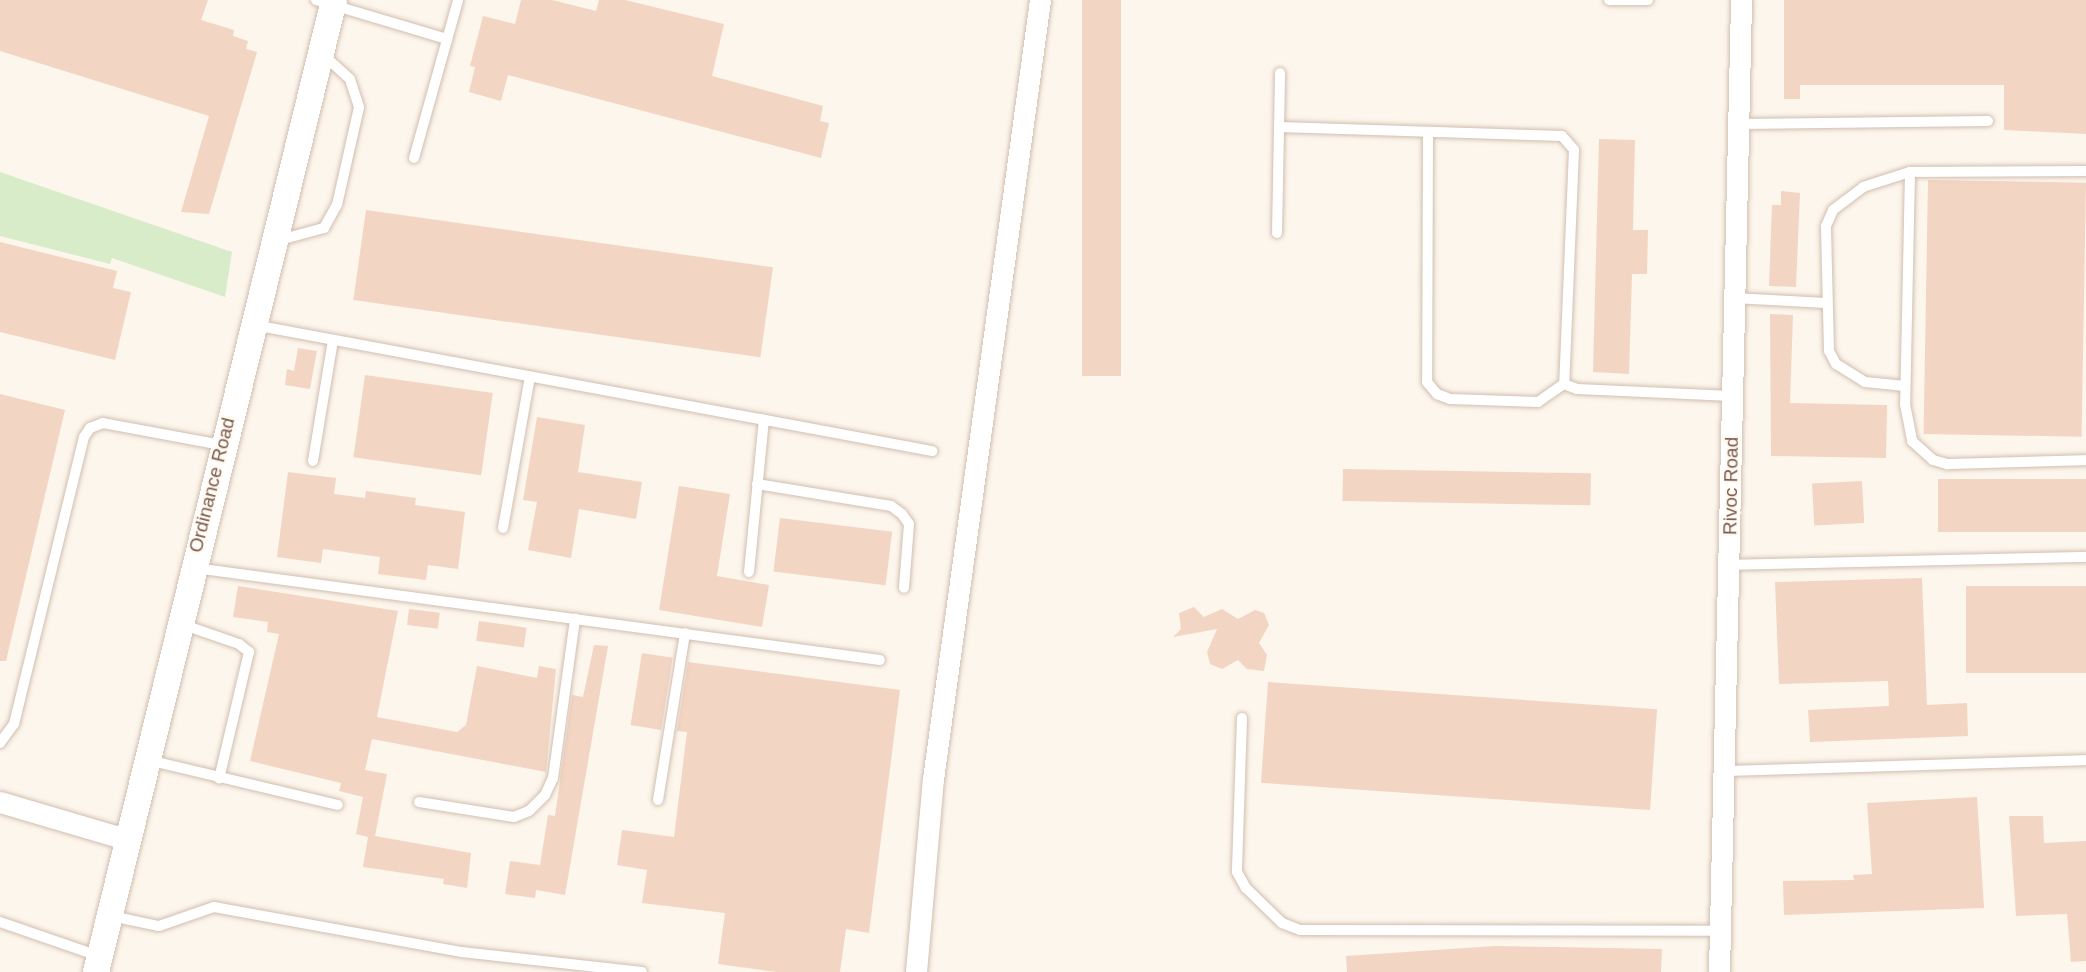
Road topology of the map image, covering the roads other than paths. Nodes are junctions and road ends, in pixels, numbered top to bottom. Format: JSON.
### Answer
{"nodes":[{"id":1,"x":458,"y":0,"type":"edge"},
{"id":2,"x":1040,"y":0,"type":"edge"},
{"id":3,"x":1609,"y":0,"type":"edge"},
{"id":4,"x":1648,"y":0,"type":"edge"},
{"id":5,"x":1741,"y":0,"type":"edge"},
{"id":6,"x":327,"y":2,"type":"edge"},
{"id":7,"x":447,"y":39,"type":"junction"},
{"id":8,"x":321,"y":53,"type":"junction"},
{"id":9,"x":1280,"y":74,"type":"dead end"},
{"id":10,"x":1988,"y":121,"type":"dead end"},
{"id":11,"x":1739,"y":124,"type":"junction"},
{"id":12,"x":1279,"y":127,"type":"junction"},
{"id":13,"x":1428,"y":132,"type":"junction"},
{"id":14,"x":415,"y":158,"type":"dead end"},
{"id":15,"x":2086,"y":171,"type":"edge"},
{"id":16,"x":1910,"y":172,"type":"junction"},
{"id":17,"x":1277,"y":233,"type":"dead end"},
{"id":18,"x":272,"y":242,"type":"junction"},
{"id":19,"x":1734,"y":298,"type":"junction"},
{"id":20,"x":1826,"y":303,"type":"junction"},
{"id":21,"x":251,"y":325,"type":"junction"},
{"id":22,"x":333,"y":340,"type":"junction"},
{"id":23,"x":530,"y":377,"type":"junction"},
{"id":24,"x":1564,"y":384,"type":"junction"},
{"id":25,"x":1905,"y":386,"type":"junction"},
{"id":26,"x":1732,"y":396,"type":"junction"},
{"id":27,"x":764,"y":420,"type":"junction"},
{"id":28,"x":222,"y":445,"type":"junction"},
{"id":29,"x":932,"y":451,"type":"dead end"},
{"id":30,"x":2086,"y":460,"type":"edge"},
{"id":31,"x":313,"y":461,"type":"dead end"},
{"id":32,"x":757,"y":484,"type":"junction"},
{"id":33,"x":503,"y":528,"type":"dead end"},
{"id":34,"x":2086,"y":557,"type":"edge"},
{"id":35,"x":1729,"y":565,"type":"junction"},
{"id":36,"x":192,"y":567,"type":"junction"},
{"id":37,"x":749,"y":572,"type":"dead end"},
{"id":38,"x":904,"y":588,"type":"dead end"},
{"id":39,"x":575,"y":619,"type":"junction"},
{"id":40,"x":178,"y":623,"type":"junction"},
{"id":41,"x":685,"y":634,"type":"junction"},
{"id":42,"x":880,"y":660,"type":"dead end"},
{"id":43,"x":1241,"y":718,"type":"dead end"},
{"id":44,"x":0,"y":743,"type":"edge"},
{"id":45,"x":145,"y":759,"type":"junction"},
{"id":46,"x":2086,"y":760,"type":"edge"},
{"id":47,"x":1724,"y":772,"type":"junction"},
{"id":48,"x":219,"y":779,"type":"junction"},
{"id":49,"x":658,"y":800,"type":"dead end"},
{"id":50,"x":0,"y":802,"type":"edge"},
{"id":51,"x":419,"y":802,"type":"dead end"},
{"id":52,"x":338,"y":805,"type":"dead end"},
{"id":53,"x":126,"y":839,"type":"junction"},
{"id":54,"x":108,"y":916,"type":"junction"},
{"id":55,"x":0,"y":922,"type":"edge"},
{"id":56,"x":1719,"y":931,"type":"junction"},
{"id":57,"x":97,"y":964,"type":"edge"},
{"id":58,"x":642,"y":972,"type":"edge"},
{"id":59,"x":916,"y":972,"type":"edge"},
{"id":60,"x":1719,"y":972,"type":"edge"}],
"edges":[{"from":1,"to":7,"type":"lane"},
{"from":2,"to":59,"type":"street"},
{"from":3,"to":4,"type":"lane"},
{"from":5,"to":11,"type":"street","name":"Rivoc Road"},
{"from":6,"to":7,"type":"lane"},
{"from":6,"to":8,"type":"street","name":"Ordinance Road"},
{"from":7,"to":14,"type":"lane"},
{"from":8,"to":18,"type":"street","name":"Ordinance Road"},
{"from":8,"to":18,"type":"lane"},
{"from":9,"to":12,"type":"lane"},
{"from":10,"to":11,"type":"lane"},
{"from":11,"to":19,"type":"street","name":"Rivoc Road"},
{"from":12,"to":13,"type":"lane"},
{"from":12,"to":17,"type":"lane"},
{"from":13,"to":24,"type":"lane"},
{"from":13,"to":24,"type":"lane"},
{"from":15,"to":16,"type":"lane"},
{"from":16,"to":20,"type":"lane"},
{"from":16,"to":25,"type":"lane"},
{"from":18,"to":21,"type":"street","name":"Ordinance Road"},
{"from":19,"to":20,"type":"lane"},
{"from":19,"to":26,"type":"street","name":"Rivoc Road"},
{"from":20,"to":25,"type":"lane"},
{"from":21,"to":22,"type":"lane"},
{"from":21,"to":28,"type":"street","name":"Ordinance Road"},
{"from":22,"to":23,"type":"lane"},
{"from":22,"to":31,"type":"lane"},
{"from":23,"to":27,"type":"lane"},
{"from":23,"to":33,"type":"lane"},
{"from":24,"to":26,"type":"lane"},
{"from":25,"to":30,"type":"lane"},
{"from":26,"to":35,"type":"street","name":"Rivoc Road"},
{"from":27,"to":29,"type":"lane"},
{"from":27,"to":32,"type":"lane"},
{"from":28,"to":36,"type":"street","name":"Ordinance Road"},
{"from":28,"to":44,"type":"lane"},
{"from":32,"to":37,"type":"lane"},
{"from":32,"to":38,"type":"lane"},
{"from":34,"to":35,"type":"lane"},
{"from":35,"to":47,"type":"street","name":"Rivoc Road"},
{"from":36,"to":39,"type":"lane"},
{"from":36,"to":40,"type":"street","name":"Ordinance Road"},
{"from":39,"to":41,"type":"lane"},
{"from":39,"to":51,"type":"lane"},
{"from":40,"to":45,"type":"street","name":"Ordinance Road"},
{"from":40,"to":48,"type":"lane"},
{"from":41,"to":42,"type":"lane"},
{"from":41,"to":49,"type":"lane"},
{"from":43,"to":56,"type":"lane"},
{"from":45,"to":48,"type":"lane"},
{"from":45,"to":53,"type":"street","name":"Ordinance Road"},
{"from":46,"to":47,"type":"lane"},
{"from":47,"to":56,"type":"street","name":"Rivoc Road"},
{"from":48,"to":52,"type":"lane"},
{"from":50,"to":53,"type":"street"},
{"from":53,"to":54,"type":"street","name":"Ordinance Road"},
{"from":54,"to":57,"type":"street","name":"Ordinance Road"},
{"from":54,"to":58,"type":"lane"},
{"from":55,"to":57,"type":"lane"},
{"from":56,"to":60,"type":"street","name":"Rivoc Road"}]}
